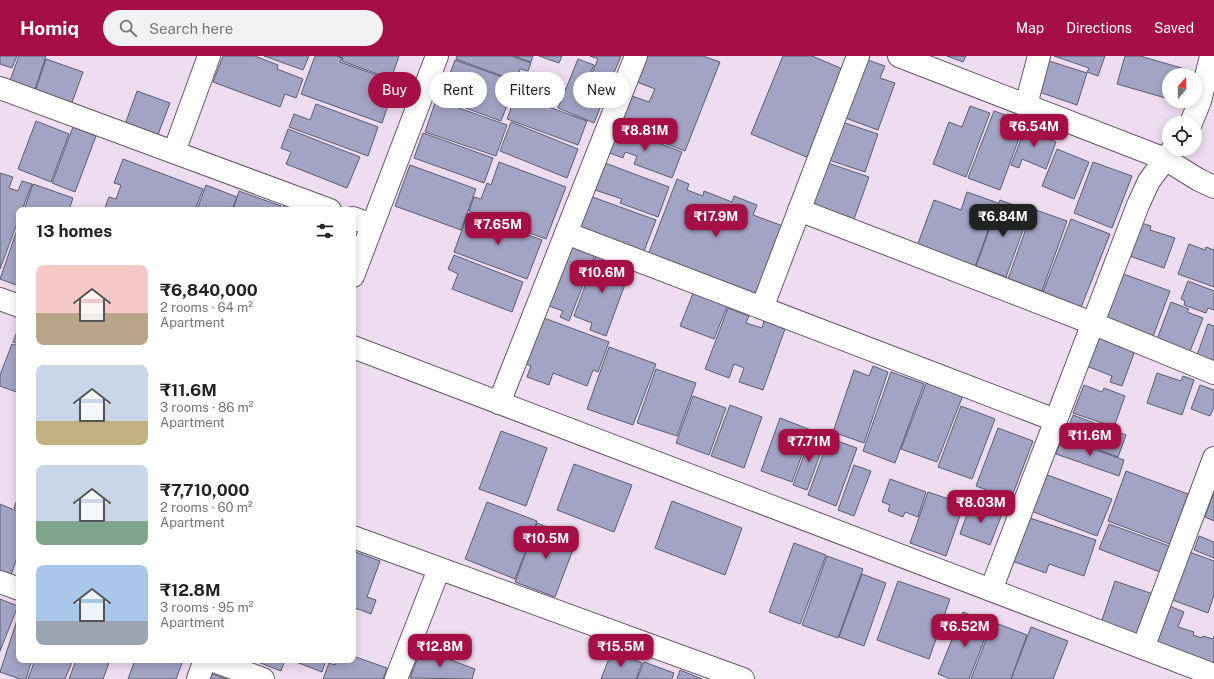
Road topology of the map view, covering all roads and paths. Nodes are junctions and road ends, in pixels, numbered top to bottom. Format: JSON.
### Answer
{"nodes":[{"id":1,"x":209,"y":56,"type":"edge"},
{"id":2,"x":436,"y":56,"type":"edge"},
{"id":3,"x":636,"y":56,"type":"edge"},
{"id":4,"x":858,"y":56,"type":"edge"},
{"id":5,"x":899,"y":56,"type":"edge"},
{"id":6,"x":1039,"y":56,"type":"edge"},
{"id":7,"x":1211,"y":56,"type":"edge"},
{"id":8,"x":0,"y":88,"type":"edge"},
{"id":9,"x":1026,"y":105,"type":"junction"},
{"id":10,"x":1194,"y":116,"type":"edge"},
{"id":11,"x":174,"y":152,"type":"junction"},
{"id":12,"x":1162,"y":152,"type":"edge"},
{"id":13,"x":1168,"y":156,"type":"edge"},
{"id":14,"x":1171,"y":156,"type":"edge"},
{"id":15,"x":1214,"y":187,"type":"edge"},
{"id":16,"x":322,"y":207,"type":"edge"},
{"id":17,"x":799,"y":210,"type":"junction"},
{"id":18,"x":363,"y":222,"type":"edge"},
{"id":19,"x":566,"y":233,"type":"junction"},
{"id":20,"x":356,"y":260,"type":"edge"},
{"id":21,"x":0,"y":299,"type":"edge"},
{"id":22,"x":16,"y":305,"type":"edge"},
{"id":23,"x":762,"y":308,"type":"junction"},
{"id":24,"x":1092,"y":323,"type":"junction"},
{"id":25,"x":356,"y":348,"type":"edge"},
{"id":26,"x":1214,"y":373,"type":"edge"},
{"id":27,"x":499,"y":403,"type":"junction"},
{"id":28,"x":1055,"y":420,"type":"junction"},
{"id":29,"x":1214,"y":458,"type":"edge"},
{"id":30,"x":356,"y":538,"type":"edge"},
{"id":31,"x":439,"y":568,"type":"junction"},
{"id":32,"x":0,"y":582,"type":"edge"},
{"id":33,"x":16,"y":588,"type":"edge"},
{"id":34,"x":991,"y":590,"type":"junction"},
{"id":35,"x":1143,"y":648,"type":"junction"},
{"id":36,"x":204,"y":663,"type":"edge"},
{"id":37,"x":219,"y":663,"type":"edge"},
{"id":38,"x":1214,"y":675,"type":"edge"},
{"id":39,"x":198,"y":679,"type":"edge"},
{"id":40,"x":263,"y":679,"type":"edge"},
{"id":41,"x":396,"y":679,"type":"edge"},
{"id":42,"x":743,"y":679,"type":"edge"}],
"edges":[{"from":1,"to":11,"type":"street"},
{"from":2,"to":18,"type":"street"},
{"from":3,"to":19,"type":"street"},
{"from":4,"to":17,"type":"street"},
{"from":5,"to":9,"type":"street"},
{"from":6,"to":9,"type":"street"},
{"from":7,"to":10,"type":"street"},
{"from":8,"to":11,"type":"street"},
{"from":9,"to":12,"type":"street"},
{"from":11,"to":16,"type":"street"},
{"from":13,"to":24,"type":"street"},
{"from":14,"to":15,"type":"street"},
{"from":17,"to":23,"type":"street"},
{"from":17,"to":24,"type":"street"},
{"from":18,"to":20,"type":"street"},
{"from":19,"to":23,"type":"street"},
{"from":19,"to":27,"type":"street"},
{"from":21,"to":22,"type":"street"},
{"from":23,"to":28,"type":"street"},
{"from":24,"to":26,"type":"street"},
{"from":24,"to":28,"type":"street"},
{"from":25,"to":27,"type":"street"},
{"from":27,"to":34,"type":"street"},
{"from":28,"to":34,"type":"street"},
{"from":29,"to":35,"type":"street"},
{"from":30,"to":31,"type":"street"},
{"from":31,"to":41,"type":"street"},
{"from":31,"to":42,"type":"street"},
{"from":32,"to":33,"type":"street"},
{"from":34,"to":35,"type":"street"},
{"from":35,"to":38,"type":"street"},
{"from":36,"to":39,"type":"street"},
{"from":37,"to":40,"type":"street"}]}
